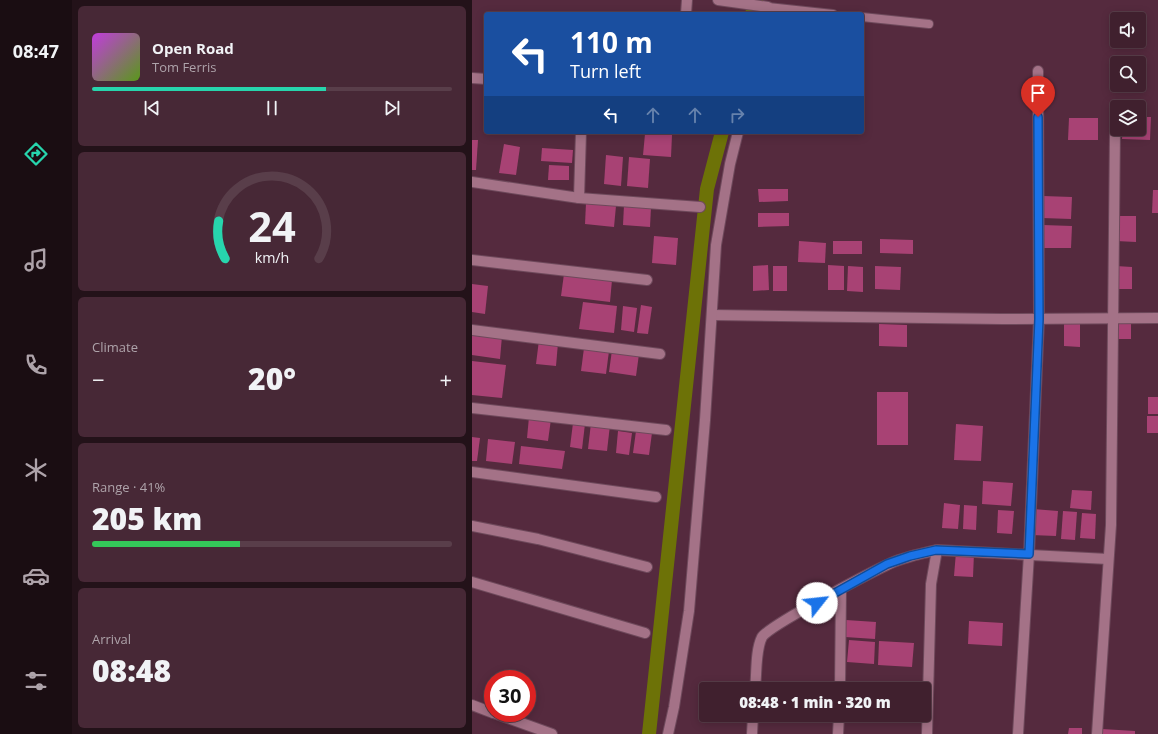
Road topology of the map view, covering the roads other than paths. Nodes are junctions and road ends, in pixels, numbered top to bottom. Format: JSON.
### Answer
{"nodes":[{"id":1,"x":687,"y":0,"type":"edge"},
{"id":2,"x":718,"y":0,"type":"edge"},
{"id":3,"x":767,"y":7,"type":"edge"},
{"id":4,"x":686,"y":12,"type":"edge"},
{"id":5,"x":814,"y":12,"type":"edge"},
{"id":6,"x":864,"y":17,"type":"edge"},
{"id":7,"x":929,"y":24,"type":"dead end"},
{"id":8,"x":1038,"y":70,"type":"dead end"},
{"id":9,"x":472,"y":78,"type":"edge"},
{"id":10,"x":484,"y":79,"type":"edge"},
{"id":11,"x":581,"y":134,"type":"edge"},
{"id":12,"x":738,"y":134,"type":"edge"},
{"id":13,"x":1115,"y":136,"type":"edge"},
{"id":14,"x":472,"y":182,"type":"edge"},
{"id":15,"x":579,"y":198,"type":"junction"},
{"id":16,"x":700,"y":207,"type":"dead end"},
{"id":17,"x":472,"y":260,"type":"edge"},
{"id":18,"x":647,"y":280,"type":"dead end"},
{"id":19,"x":712,"y":315,"type":"junction"},
{"id":20,"x":1158,"y":318,"type":"edge"},
{"id":21,"x":1039,"y":319,"type":"junction"},
{"id":22,"x":1114,"y":319,"type":"junction"},
{"id":23,"x":472,"y":330,"type":"edge"},
{"id":24,"x":660,"y":354,"type":"dead end"},
{"id":25,"x":472,"y":408,"type":"edge"},
{"id":26,"x":666,"y":430,"type":"dead end"},
{"id":27,"x":472,"y":472,"type":"edge"},
{"id":28,"x":656,"y":497,"type":"dead end"},
{"id":29,"x":472,"y":526,"type":"edge"},
{"id":30,"x":936,"y":550,"type":"junction"},
{"id":31,"x":1029,"y":554,"type":"junction"},
{"id":32,"x":1108,"y":559,"type":"junction"},
{"id":33,"x":647,"y":567,"type":"dead end"},
{"id":34,"x":472,"y":582,"type":"edge"},
{"id":35,"x":842,"y":589,"type":"junction"},
{"id":36,"x":645,"y":633,"type":"dead end"},
{"id":37,"x":757,"y":682,"type":"edge"},
{"id":38,"x":840,"y":682,"type":"edge"},
{"id":39,"x":472,"y":705,"type":"edge"},
{"id":40,"x":484,"y":709,"type":"edge"},
{"id":41,"x":519,"y":722,"type":"edge"},
{"id":42,"x":753,"y":722,"type":"edge"},
{"id":43,"x":839,"y":722,"type":"edge"},
{"id":44,"x":552,"y":734,"type":"edge"},
{"id":45,"x":668,"y":734,"type":"edge"},
{"id":46,"x":752,"y":734,"type":"edge"},
{"id":47,"x":838,"y":734,"type":"edge"},
{"id":48,"x":926,"y":734,"type":"edge"},
{"id":49,"x":1018,"y":734,"type":"edge"},
{"id":50,"x":1097,"y":734,"type":"edge"}],
"edges":[{"from":1,"to":4,"type":"street"},
{"from":2,"to":3,"type":"street"},
{"from":3,"to":5,"type":"lane"},
{"from":6,"to":7,"type":"lane"},
{"from":8,"to":21,"type":"street"},
{"from":9,"to":10,"type":"street"},
{"from":11,"to":15,"type":"street"},
{"from":12,"to":19,"type":"street"},
{"from":13,"to":22,"type":"street"},
{"from":14,"to":15,"type":"street"},
{"from":15,"to":16,"type":"street"},
{"from":17,"to":18,"type":"street"},
{"from":19,"to":21,"type":"street"},
{"from":19,"to":45,"type":"street"},
{"from":20,"to":22,"type":"street"},
{"from":21,"to":22,"type":"street"},
{"from":21,"to":31,"type":"street"},
{"from":22,"to":32,"type":"street"},
{"from":23,"to":24,"type":"street"},
{"from":25,"to":26,"type":"street"},
{"from":27,"to":28,"type":"street"},
{"from":29,"to":33,"type":"street"},
{"from":30,"to":31,"type":"street"},
{"from":30,"to":35,"type":"street"},
{"from":30,"to":48,"type":"street"},
{"from":31,"to":32,"type":"street"},
{"from":31,"to":49,"type":"street"},
{"from":32,"to":50,"type":"street"},
{"from":34,"to":36,"type":"street"},
{"from":35,"to":37,"type":"street"},
{"from":35,"to":38,"type":"street"},
{"from":39,"to":40,"type":"street"},
{"from":41,"to":44,"type":"street"},
{"from":42,"to":46,"type":"street"},
{"from":43,"to":47,"type":"street"}]}
